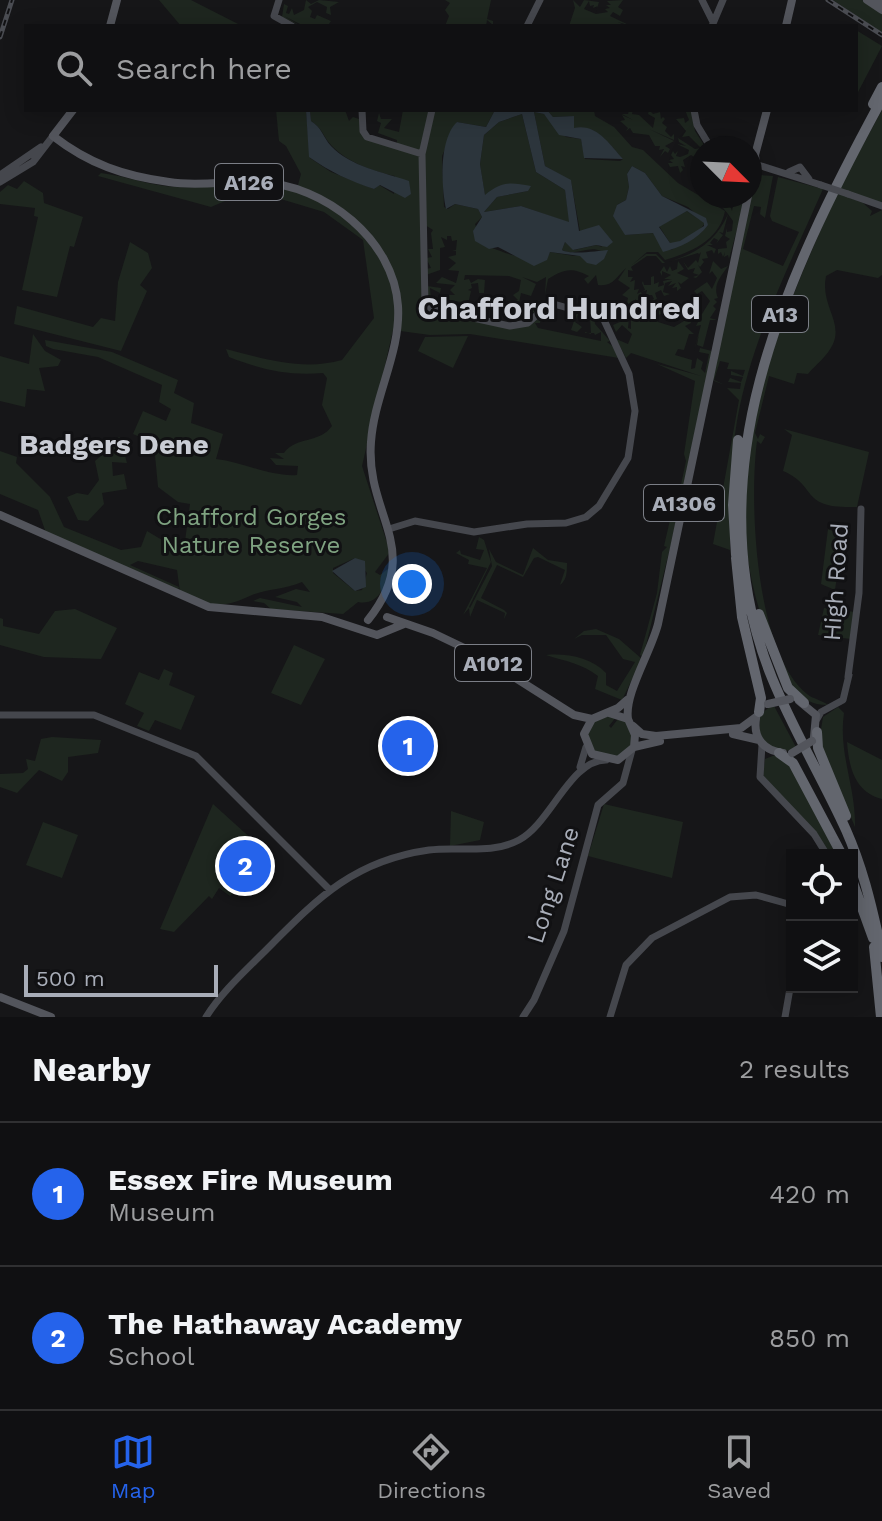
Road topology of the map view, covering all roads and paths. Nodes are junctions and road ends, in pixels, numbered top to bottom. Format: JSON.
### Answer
{"nodes":[{"id":1,"x":117,"y":0,"type":"edge"},
{"id":2,"x":279,"y":0,"type":"edge"},
{"id":3,"x":540,"y":0,"type":"edge"},
{"id":4,"x":723,"y":0,"type":"edge"},
{"id":5,"x":792,"y":0,"type":"edge"},
{"id":6,"x":867,"y":0,"type":"edge"},
{"id":7,"x":706,"y":4,"type":"edge"},
{"id":8,"x":719,"y":9,"type":"junction"},
{"id":9,"x":882,"y":10,"type":"edge"},
{"id":10,"x":111,"y":24,"type":"edge"},
{"id":11,"x":288,"y":24,"type":"edge"},
{"id":12,"x":528,"y":24,"type":"edge"},
{"id":13,"x":712,"y":24,"type":"edge"},
{"id":14,"x":786,"y":24,"type":"edge"},
{"id":15,"x":882,"y":87,"type":"edge"},
{"id":16,"x":882,"y":99,"type":"edge"},
{"id":17,"x":70,"y":112,"type":"edge"},
{"id":18,"x":362,"y":112,"type":"edge"},
{"id":19,"x":432,"y":112,"type":"edge"},
{"id":20,"x":694,"y":112,"type":"edge"},
{"id":21,"x":766,"y":112,"type":"edge"},
{"id":22,"x":764,"y":122,"type":"junction"},
{"id":23,"x":56,"y":130,"type":"junction"},
{"id":24,"x":703,"y":136,"type":"edge"},
{"id":25,"x":758,"y":136,"type":"edge"},
{"id":26,"x":761,"y":136,"type":"edge"},
{"id":27,"x":422,"y":154,"type":"junction"},
{"id":28,"x":762,"y":171,"type":"edge"},
{"id":29,"x":0,"y":175,"type":"edge"},
{"id":30,"x":0,"y":182,"type":"edge"},
{"id":31,"x":882,"y":206,"type":"edge"},
{"id":32,"x":745,"y":208,"type":"edge"},
{"id":33,"x":861,"y":509,"type":"dead end"},
{"id":34,"x":0,"y":515,"type":"edge"},
{"id":35,"x":389,"y":529,"type":"junction"},
{"id":36,"x":741,"y":547,"type":"junction"},
{"id":37,"x":736,"y":558,"type":"junction"},
{"id":38,"x":384,"y":597,"type":"junction"},
{"id":39,"x":385,"y":616,"type":"junction"},
{"id":40,"x":371,"y":617,"type":"junction"},
{"id":41,"x":348,"y":624,"type":"junction"},
{"id":42,"x":404,"y":624,"type":"junction"},
{"id":43,"x":387,"y":630,"type":"junction"},
{"id":44,"x":372,"y":633,"type":"junction"},
{"id":45,"x":630,"y":697,"type":"junction"},
{"id":46,"x":807,"y":704,"type":"junction"},
{"id":47,"x":832,"y":706,"type":"junction"},
{"id":48,"x":761,"y":711,"type":"junction"},
{"id":49,"x":609,"y":713,"type":"junction"},
{"id":50,"x":0,"y":715,"type":"edge"},
{"id":51,"x":574,"y":715,"type":"junction"},
{"id":52,"x":592,"y":719,"type":"junction"},
{"id":53,"x":817,"y":719,"type":"junction"},
{"id":54,"x":630,"y":723,"type":"junction"},
{"id":55,"x":584,"y":734,"type":"junction"},
{"id":56,"x":814,"y":737,"type":"junction"},
{"id":57,"x":761,"y":743,"type":"junction"},
{"id":58,"x":586,"y":747,"type":"junction"},
{"id":59,"x":633,"y":749,"type":"junction"},
{"id":60,"x":778,"y":753,"type":"junction"},
{"id":61,"x":762,"y":759,"type":"junction"},
{"id":62,"x":609,"y":760,"type":"junction"},
{"id":63,"x":626,"y":771,"type":"junction"},
{"id":64,"x":573,"y":780,"type":"junction"},
{"id":65,"x":823,"y":849,"type":"edge"},
{"id":66,"x":839,"y":849,"type":"edge"},
{"id":67,"x":846,"y":849,"type":"edge"},
{"id":68,"x":858,"y":883,"type":"edge"},
{"id":69,"x":330,"y":890,"type":"junction"},
{"id":70,"x":858,"y":895,"type":"edge"},
{"id":71,"x":786,"y":903,"type":"edge"},
{"id":72,"x":876,"y":939,"type":"junction"},
{"id":73,"x":882,"y":957,"type":"edge"},
{"id":74,"x":789,"y":993,"type":"edge"},
{"id":75,"x":0,"y":997,"type":"edge"},
{"id":76,"x":51,"y":1017,"type":"edge"},
{"id":77,"x":206,"y":1017,"type":"edge"},
{"id":78,"x":523,"y":1017,"type":"edge"},
{"id":79,"x":610,"y":1017,"type":"edge"},
{"id":80,"x":785,"y":1017,"type":"edge"},
{"id":81,"x":881,"y":1017,"type":"edge"}],
"edges":[{"from":1,"to":10,"type":"main road"},
{"from":2,"to":11,"type":"street"},
{"from":3,"to":12,"type":"street"},
{"from":4,"to":8,"type":"street"},
{"from":5,"to":14,"type":"main road"},
{"from":6,"to":9,"type":"main road"},
{"from":7,"to":8,"type":"street"},
{"from":7,"to":13,"type":"street"},
{"from":8,"to":13,"type":"street"},
{"from":15,"to":37,"type":"highway","number":"A13"},
{"from":16,"to":36,"type":"highway","number":"A13"},
{"from":17,"to":23,"type":"main road"},
{"from":18,"to":27,"type":"street"},
{"from":19,"to":27,"type":"street"},
{"from":20,"to":24,"type":"street"},
{"from":21,"to":22,"type":"main road"},
{"from":22,"to":25,"type":"main road"},
{"from":22,"to":26,"type":"main road"},
{"from":23,"to":29,"type":"street"},
{"from":23,"to":30,"type":"street"},
{"from":23,"to":35,"type":"main road","number":"A126"},
{"from":27,"to":35,"type":"street"},
{"from":28,"to":31,"type":"street","bridge":true},
{"from":32,"to":45,"type":"main road","number":"A1306"},
{"from":33,"to":47,"type":"street","name":"High Road"},
{"from":34,"to":41,"type":"main road"},
{"from":35,"to":38,"type":"main road","number":"A126"},
{"from":36,"to":46,"type":"highway","number":"A13"},
{"from":36,"to":72,"type":"highway","number":"A13"},
{"from":37,"to":48,"type":"highway","number":"A13"},
{"from":37,"to":67,"type":"highway","number":"A13"},
{"from":38,"to":39,"type":"main road","number":"A126"},
{"from":38,"to":40,"type":"main road","number":"A126"},
{"from":39,"to":40,"type":"main road","number":"A1012"},
{"from":39,"to":42,"type":"main road","number":"A1012"},
{"from":39,"to":43,"type":"main road"},
{"from":40,"to":41,"type":"main road"},
{"from":40,"to":44,"type":"main road"},
{"from":41,"to":44,"type":"main road"},
{"from":42,"to":43,"type":"main road"},
{"from":42,"to":51,"type":"main road","number":"A1012"},
{"from":43,"to":44,"type":"main road"},
{"from":45,"to":49,"type":"main road"},
{"from":45,"to":54,"type":"main road","number":"A1306"},
{"from":46,"to":47,"type":"street"},
{"from":46,"to":48,"type":"main road","bridge":true},
{"from":46,"to":53,"type":"main road"},
{"from":47,"to":53,"type":"street","name":"High Road"},
{"from":48,"to":54,"type":"main road"},
{"from":48,"to":57,"type":"main road"},
{"from":49,"to":52,"type":"main road"},
{"from":49,"to":54,"type":"main road"},
{"from":50,"to":69,"type":"street"},
{"from":51,"to":52,"type":"main road","number":"A1012"},
{"from":51,"to":55,"type":"main road","number":"A1012"},
{"from":52,"to":55,"type":"main road"},
{"from":53,"to":56,"type":"main road"},
{"from":54,"to":59,"type":"main road"},
{"from":55,"to":58,"type":"main road"},
{"from":56,"to":60,"type":"main road","bridge":true},
{"from":56,"to":72,"type":"highway","number":"A13"},
{"from":57,"to":59,"type":"main road"},
{"from":57,"to":60,"type":"main road"},
{"from":57,"to":61,"type":"street"},
{"from":58,"to":62,"type":"main road"},
{"from":58,"to":64,"type":"street"},
{"from":59,"to":62,"type":"main road"},
{"from":59,"to":63,"type":"street","name":"Long Lane"},
{"from":60,"to":61,"type":"street"},
{"from":60,"to":66,"type":"highway"},
{"from":61,"to":65,"type":"street"},
{"from":62,"to":63,"type":"street"},
{"from":62,"to":64,"type":"street"},
{"from":63,"to":78,"type":"street","name":"Long Lane"},
{"from":64,"to":69,"type":"street"},
{"from":68,"to":72,"type":"highway","number":"A13"},
{"from":69,"to":77,"type":"street"},
{"from":70,"to":72,"type":"highway","number":"A13"},
{"from":71,"to":79,"type":"street"},
{"from":72,"to":73,"type":"highway","number":"A13"},
{"from":72,"to":81,"type":"highway","number":"A13"},
{"from":74,"to":80,"type":"street"},
{"from":75,"to":76,"type":"main road"}]}
